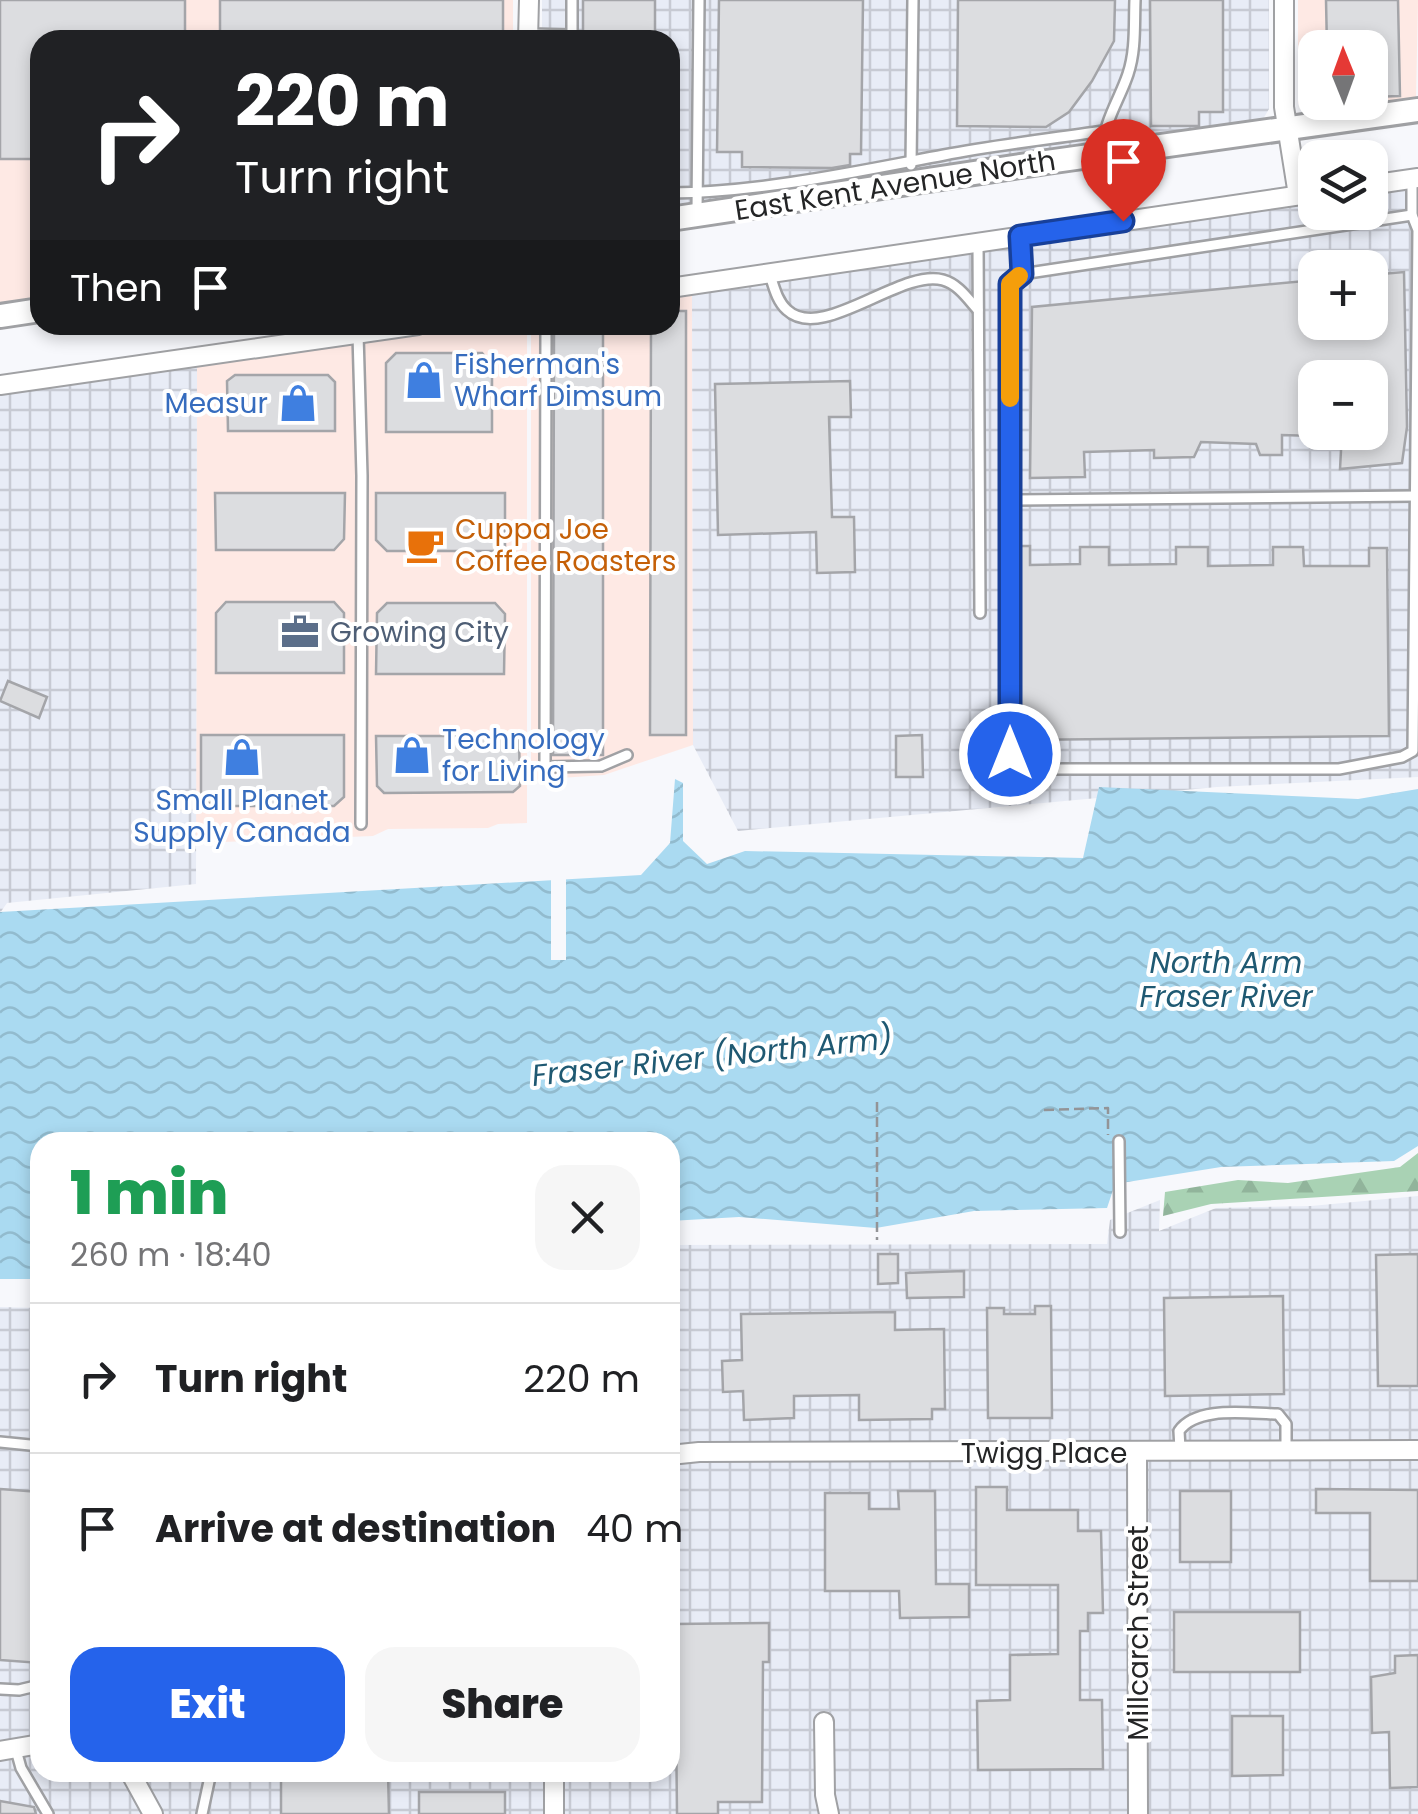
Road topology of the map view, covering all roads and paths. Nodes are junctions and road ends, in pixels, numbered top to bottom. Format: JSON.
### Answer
{"nodes":[{"id":1,"x":529,"y":0,"type":"edge"},
{"id":2,"x":572,"y":0,"type":"edge"},
{"id":3,"x":699,"y":0,"type":"edge"},
{"id":4,"x":913,"y":0,"type":"edge"},
{"id":5,"x":1135,"y":0,"type":"edge"},
{"id":6,"x":1284,"y":0,"type":"edge"},
{"id":7,"x":528,"y":30,"type":"edge"},
{"id":8,"x":572,"y":30,"type":"edge"},
{"id":9,"x":1418,"y":110,"type":"edge"},
{"id":10,"x":1288,"y":130,"type":"junction"},
{"id":11,"x":1103,"y":142,"type":"junction"},
{"id":12,"x":1298,"y":164,"type":"edge"},
{"id":13,"x":912,"y":172,"type":"junction"},
{"id":14,"x":1415,"y":178,"type":"edge"},
{"id":15,"x":1388,"y":182,"type":"edge"},
{"id":16,"x":1298,"y":195,"type":"edge"},
{"id":17,"x":680,"y":197,"type":"edge"},
{"id":18,"x":697,"y":204,"type":"junction"},
{"id":19,"x":680,"y":213,"type":"edge"},
{"id":20,"x":1412,"y":216,"type":"junction"},
{"id":21,"x":1020,"y":236,"type":"junction"},
{"id":22,"x":978,"y":242,"type":"junction"},
{"id":23,"x":770,"y":272,"type":"junction"},
{"id":24,"x":1022,"y":274,"type":"junction"},
{"id":25,"x":680,"y":286,"type":"edge"},
{"id":26,"x":978,"y":310,"type":"junction"},
{"id":27,"x":30,"y":312,"type":"edge"},
{"id":28,"x":0,"y":316,"type":"edge"},
{"id":29,"x":351,"y":335,"type":"edge"},
{"id":30,"x":358,"y":335,"type":"edge"},
{"id":31,"x":546,"y":335,"type":"edge"},
{"id":32,"x":0,"y":386,"type":"edge"},
{"id":33,"x":1416,"y":496,"type":"junction"},
{"id":34,"x":1010,"y":500,"type":"junction"},
{"id":35,"x":980,"y":614,"type":"dead end"},
{"id":36,"x":628,"y":755,"type":"dead end"},
{"id":37,"x":361,"y":824,"type":"dead end"},
{"id":38,"x":877,"y":1102,"type":"dead end"},
{"id":39,"x":1044,"y":1110,"type":"dead end"},
{"id":40,"x":1114,"y":1144,"type":"joint"},
{"id":41,"x":1120,"y":1232,"type":"dead end"},
{"id":42,"x":877,"y":1240,"type":"dead end"},
{"id":43,"x":0,"y":1442,"type":"edge"},
{"id":44,"x":30,"y":1445,"type":"edge"},
{"id":45,"x":1286,"y":1450,"type":"junction"},
{"id":46,"x":1418,"y":1450,"type":"edge"},
{"id":47,"x":1180,"y":1452,"type":"junction"},
{"id":48,"x":1138,"y":1453,"type":"junction"},
{"id":49,"x":680,"y":1454,"type":"edge"},
{"id":50,"x":30,"y":1687,"type":"edge"},
{"id":51,"x":0,"y":1689,"type":"edge"},
{"id":52,"x":824,"y":1722,"type":"dead end"},
{"id":53,"x":8,"y":1750,"type":"edge"},
{"id":54,"x":135,"y":1782,"type":"edge"},
{"id":55,"x":209,"y":1782,"type":"edge"},
{"id":56,"x":554,"y":1782,"type":"edge"},
{"id":57,"x":48,"y":1814,"type":"edge"},
{"id":58,"x":153,"y":1814,"type":"edge"},
{"id":59,"x":202,"y":1814,"type":"edge"},
{"id":60,"x":554,"y":1814,"type":"edge"},
{"id":61,"x":829,"y":1814,"type":"edge"},
{"id":62,"x":1138,"y":1814,"type":"edge"}],
"edges":[{"from":1,"to":7,"type":"street"},
{"from":2,"to":8,"type":"lane"},
{"from":3,"to":18,"type":"lane"},
{"from":4,"to":13,"type":"lane"},
{"from":5,"to":11,"type":"lane"},
{"from":6,"to":10,"type":"street"},
{"from":9,"to":10,"type":"street","name":"East Kent Avenue North"},
{"from":10,"to":11,"type":"street","name":"East Kent Avenue North"},
{"from":10,"to":12,"type":"street"},
{"from":11,"to":13,"type":"street","name":"East Kent Avenue North"},
{"from":13,"to":18,"type":"street","name":"East Kent Avenue North"},
{"from":14,"to":15,"type":"street"},
{"from":14,"to":20,"type":"lane"},
{"from":16,"to":21,"type":"street"},
{"from":17,"to":18,"type":"lane"},
{"from":18,"to":19,"type":"street","name":"East Kent Avenue North"},
{"from":20,"to":24,"type":"lane"},
{"from":20,"to":33,"type":"lane"},
{"from":21,"to":22,"type":"street"},
{"from":21,"to":24,"type":"lane"},
{"from":22,"to":23,"type":"street"},
{"from":22,"to":26,"type":"lane"},
{"from":23,"to":25,"type":"street"},
{"from":23,"to":26,"type":"lane"},
{"from":24,"to":34,"type":"lane"},
{"from":26,"to":35,"type":"lane"},
{"from":27,"to":28,"type":"street"},
{"from":29,"to":32,"type":"street"},
{"from":30,"to":37,"type":"lane"},
{"from":31,"to":36,"type":"lane"},
{"from":33,"to":34,"type":"lane"},
{"from":33,"to":34,"type":"lane"},
{"from":38,"to":42,"type":"path"},
{"from":39,"to":40,"type":"path"},
{"from":40,"to":41,"type":"lane"},
{"from":43,"to":44,"type":"lane"},
{"from":45,"to":46,"type":"street","name":"Twigg Place"},
{"from":45,"to":47,"type":"street","name":"Twigg Place"},
{"from":45,"to":47,"type":"lane"},
{"from":47,"to":48,"type":"street","name":"Twigg Place"},
{"from":48,"to":49,"type":"street","name":"Twigg Place"},
{"from":48,"to":62,"type":"street","name":"Millcarch Street"},
{"from":50,"to":51,"type":"lane"},
{"from":52,"to":61,"type":"street"},
{"from":53,"to":57,"type":"lane"},
{"from":54,"to":58,"type":"street"},
{"from":55,"to":59,"type":"lane"},
{"from":56,"to":60,"type":"street"}]}
